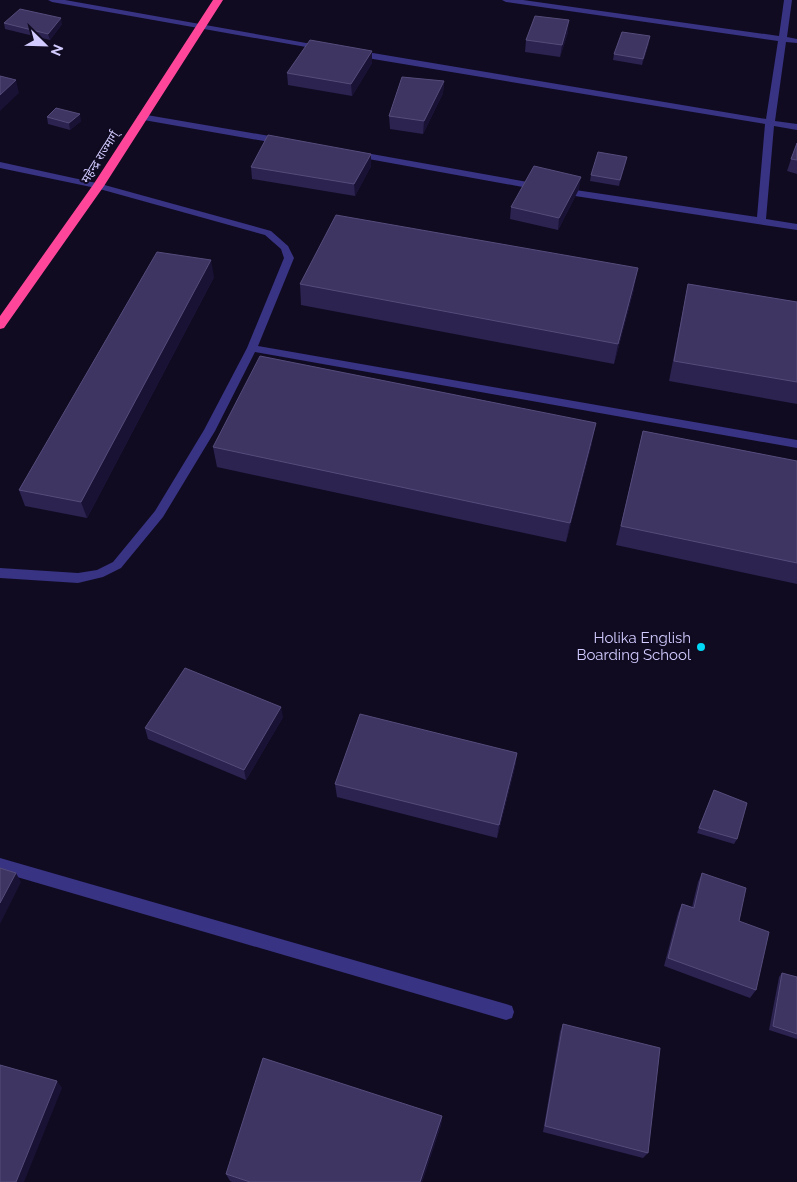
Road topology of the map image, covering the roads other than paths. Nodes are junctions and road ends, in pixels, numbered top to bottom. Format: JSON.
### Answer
{"nodes":[{"id":1,"x":52,"y":0,"type":"edge"},
{"id":2,"x":218,"y":0,"type":"edge"},
{"id":3,"x":506,"y":0,"type":"edge"},
{"id":4,"x":788,"y":0,"type":"edge"},
{"id":5,"x":200,"y":27,"type":"junction"},
{"id":6,"x":783,"y":39,"type":"junction"},
{"id":7,"x":797,"y":41,"type":"edge"},
{"id":8,"x":328,"y":49,"type":"edge"},
{"id":9,"x":348,"y":52,"type":"edge"},
{"id":10,"x":140,"y":117,"type":"junction"},
{"id":11,"x":770,"y":123,"type":"junction"},
{"id":12,"x":797,"y":127,"type":"edge"},
{"id":13,"x":296,"y":144,"type":"edge"},
{"id":14,"x":344,"y":152,"type":"edge"},
{"id":15,"x":0,"y":165,"type":"edge"},
{"id":16,"x":98,"y":186,"type":"junction"},
{"id":17,"x":761,"y":221,"type":"junction"},
{"id":18,"x":797,"y":227,"type":"edge"},
{"id":19,"x":0,"y":325,"type":"edge"},
{"id":20,"x":252,"y":348,"type":"junction"},
{"id":21,"x":797,"y":444,"type":"edge"},
{"id":22,"x":0,"y":573,"type":"edge"},
{"id":23,"x":0,"y":865,"type":"edge"},
{"id":24,"x":506,"y":1012,"type":"dead end"}],
"edges":[{"from":1,"to":5,"type":"street"},
{"from":2,"to":5,"type":"highway","name":"महेन्द्र राज्मार्ग्"},
{"from":3,"to":6,"type":"street"},
{"from":4,"to":6,"type":"street"},
{"from":5,"to":8,"type":"street"},
{"from":5,"to":10,"type":"highway","name":"महेन्द्र राज्मार्ग्"},
{"from":6,"to":7,"type":"street"},
{"from":6,"to":11,"type":"street"},
{"from":9,"to":11,"type":"street"},
{"from":10,"to":13,"type":"street"},
{"from":10,"to":16,"type":"highway","name":"महेन्द्र राज्मार्ग्"},
{"from":11,"to":12,"type":"street"},
{"from":11,"to":17,"type":"street"},
{"from":14,"to":17,"type":"street"},
{"from":15,"to":16,"type":"street"},
{"from":16,"to":19,"type":"highway","name":"महेन्द्र राज्मार्ग्"},
{"from":16,"to":20,"type":"street"},
{"from":17,"to":18,"type":"street"},
{"from":20,"to":21,"type":"street"},
{"from":20,"to":22,"type":"street"},
{"from":23,"to":24,"type":"street"}]}
